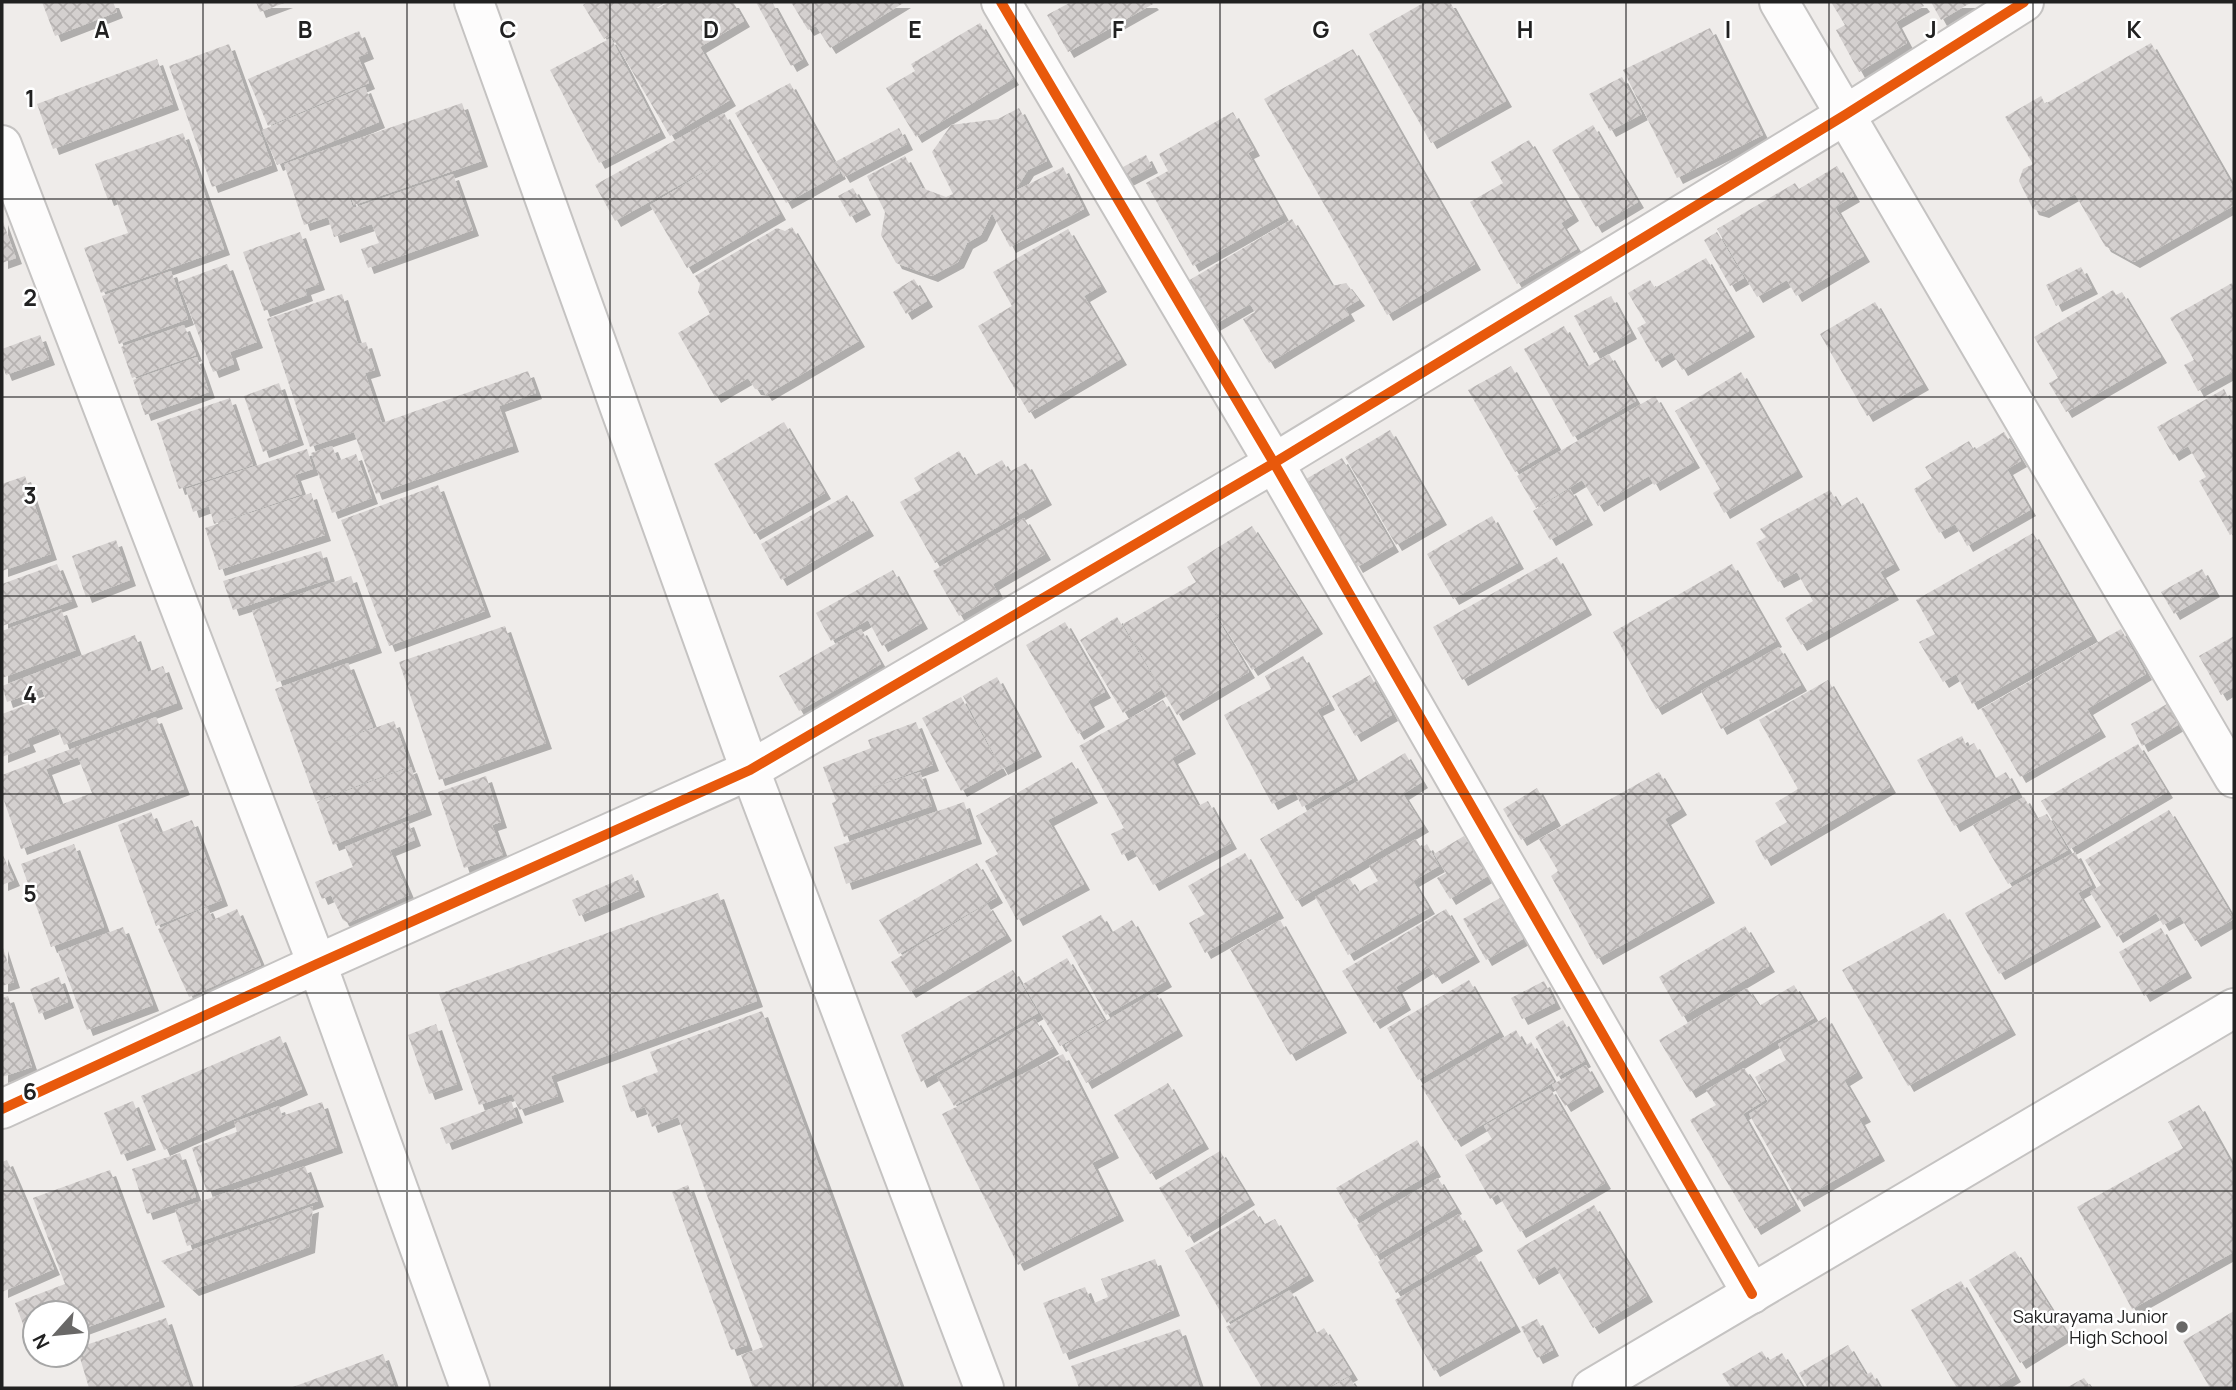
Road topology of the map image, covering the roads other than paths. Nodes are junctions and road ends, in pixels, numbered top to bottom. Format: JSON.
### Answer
{"nodes":[{"id":1,"x":474,"y":2,"type":"edge"},
{"id":2,"x":1001,"y":2,"type":"edge"},
{"id":3,"x":1779,"y":2,"type":"edge"},
{"id":4,"x":2024,"y":2,"type":"edge"},
{"id":5,"x":1845,"y":115,"type":"junction"},
{"id":6,"x":2,"y":145,"type":"edge"},
{"id":7,"x":1274,"y":463,"type":"junction"},
{"id":8,"x":750,"y":770,"type":"junction"},
{"id":9,"x":2234,"y":778,"type":"edge"},
{"id":10,"x":317,"y":964,"type":"junction"},
{"id":11,"x":2234,"y":1008,"type":"edge"},
{"id":12,"x":2,"y":1109,"type":"edge"},
{"id":13,"x":1752,"y":1294,"type":"junction"},
{"id":14,"x":470,"y":1388,"type":"edge"},
{"id":15,"x":984,"y":1388,"type":"edge"},
{"id":16,"x":1592,"y":1388,"type":"edge"}],
"edges":[{"from":1,"to":8,"type":"street"},
{"from":2,"to":7,"type":"street"},
{"from":3,"to":5,"type":"street"},
{"from":4,"to":5,"type":"street"},
{"from":5,"to":7,"type":"street"},
{"from":5,"to":9,"type":"street"},
{"from":6,"to":10,"type":"street"},
{"from":7,"to":8,"type":"street"},
{"from":7,"to":13,"type":"street"},
{"from":8,"to":10,"type":"street"},
{"from":8,"to":15,"type":"street"},
{"from":10,"to":12,"type":"street"},
{"from":10,"to":14,"type":"street"},
{"from":11,"to":13,"type":"street"},
{"from":13,"to":16,"type":"street"}]}
